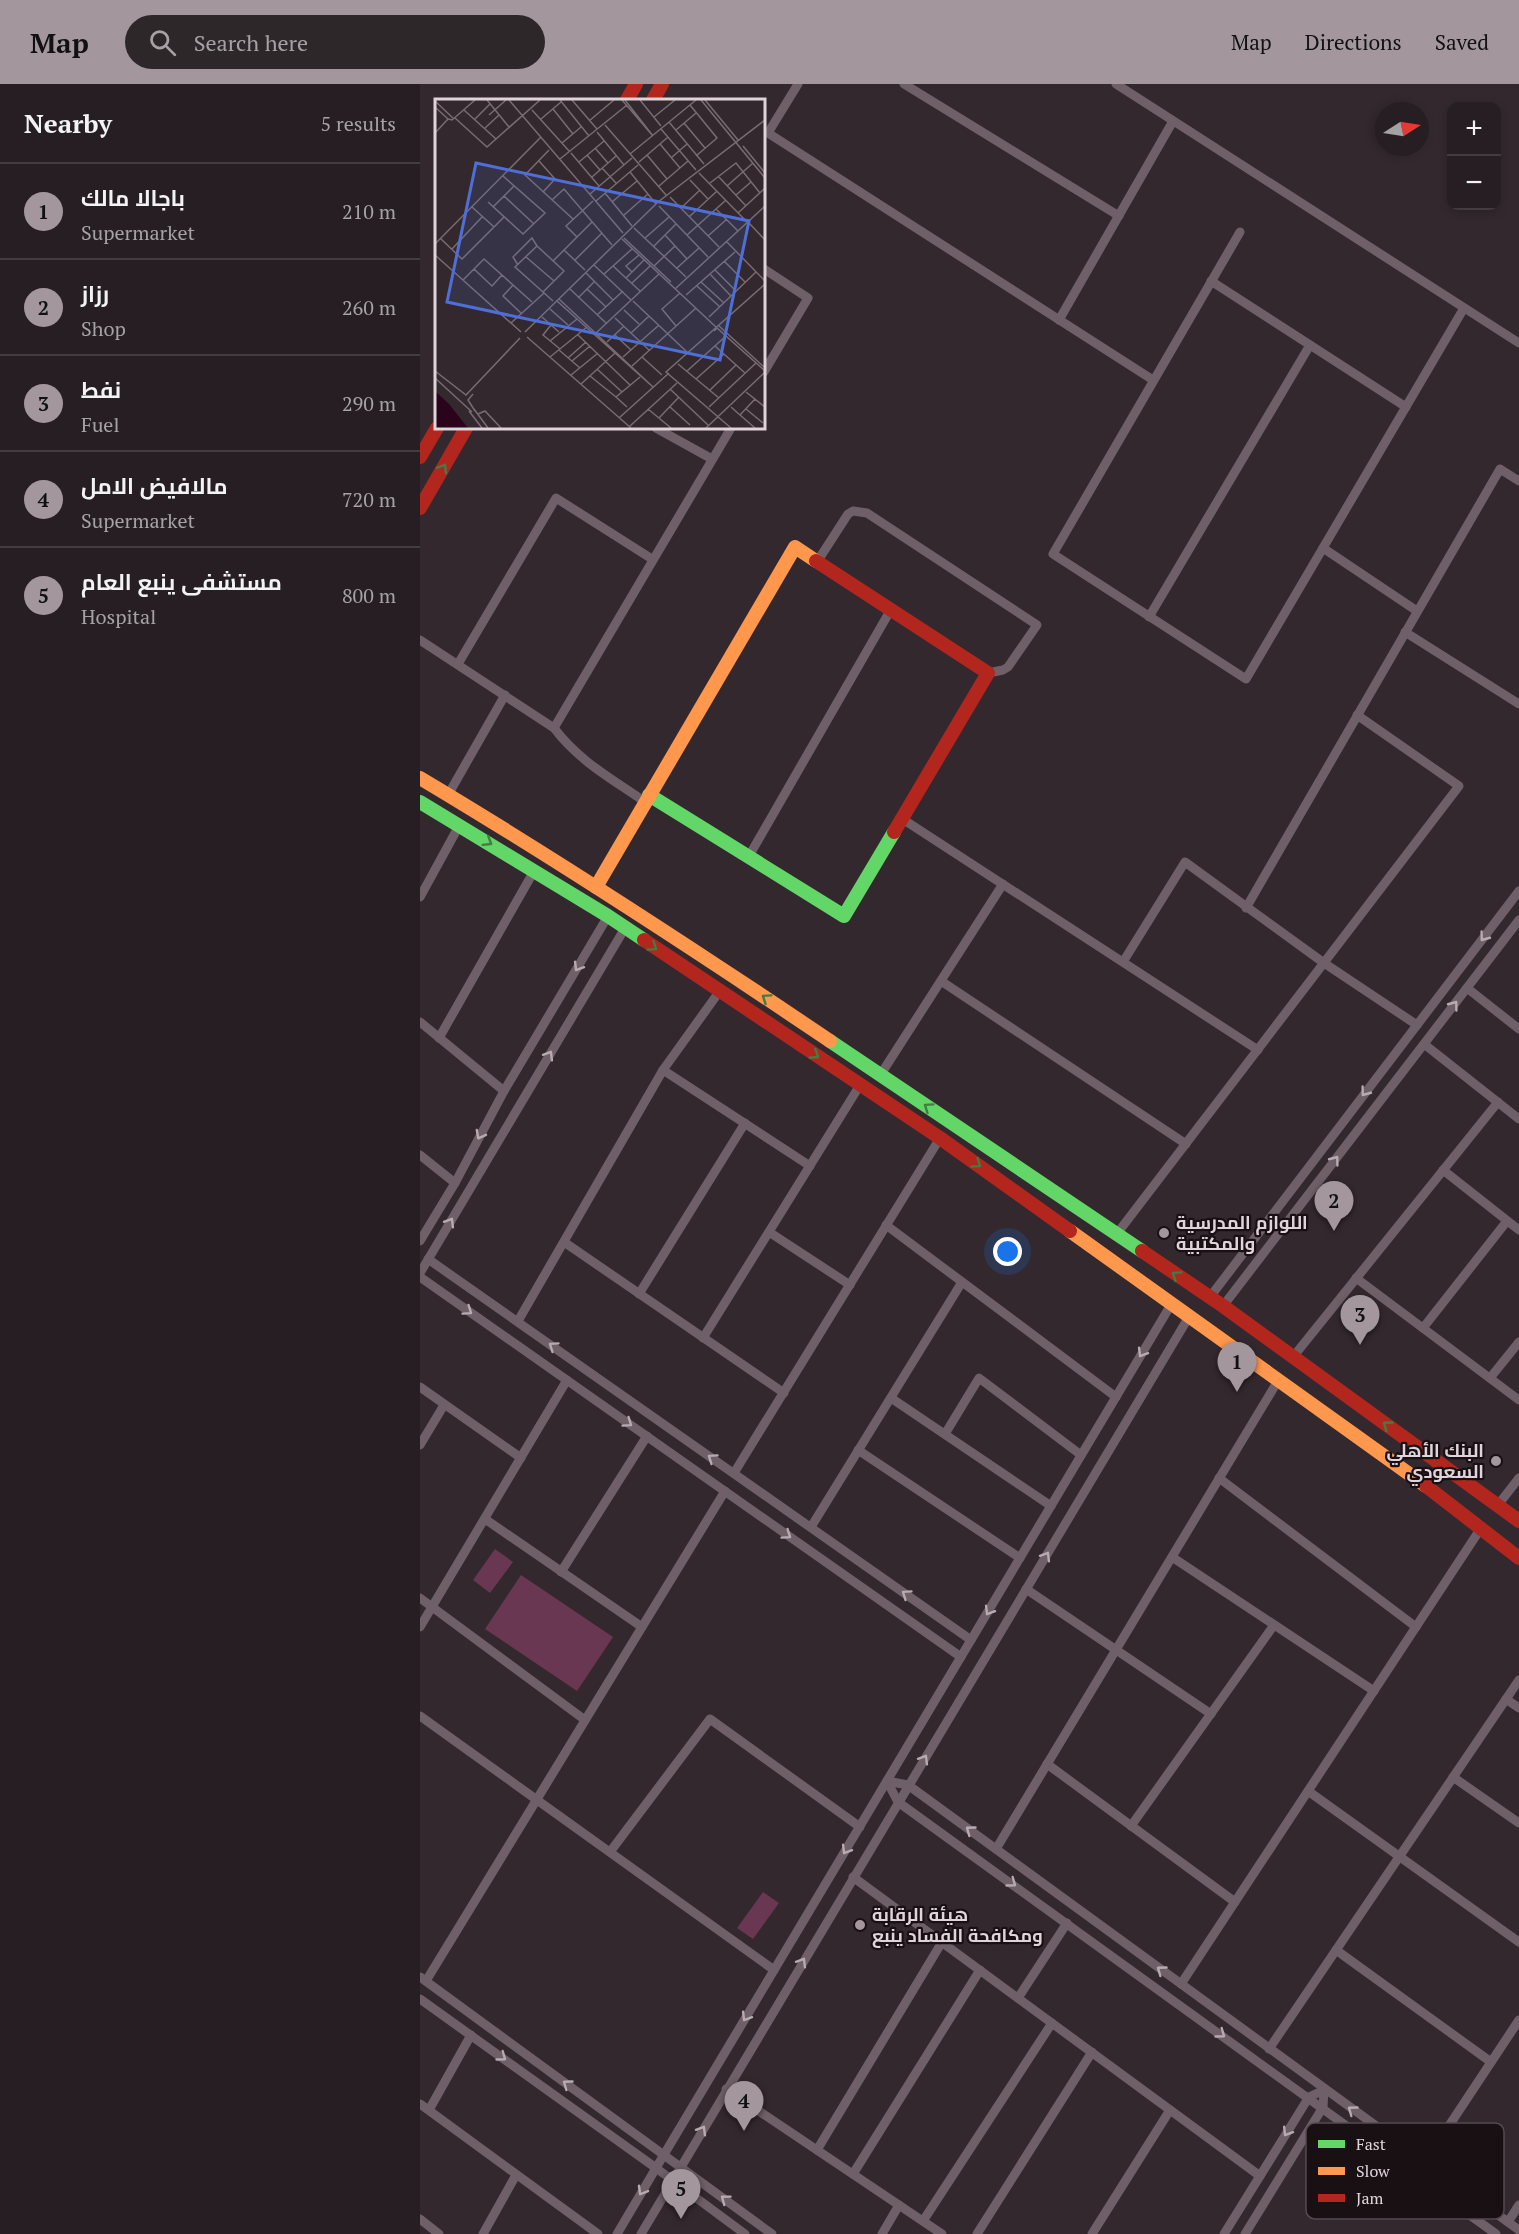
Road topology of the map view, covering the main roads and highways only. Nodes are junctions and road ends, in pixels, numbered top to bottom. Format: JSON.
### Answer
{"nodes":[{"id":1,"x":636,"y":84,"type":"edge"},
{"id":2,"x":662,"y":84,"type":"edge"},
{"id":3,"x":628,"y":99,"type":"edge"},
{"id":4,"x":654,"y":99,"type":"edge"},
{"id":5,"x":436,"y":429,"type":"edge"},
{"id":6,"x":465,"y":429,"type":"edge"},
{"id":7,"x":420,"y":457,"type":"edge"},
{"id":8,"x":420,"y":508,"type":"edge"},
{"id":9,"x":420,"y":778,"type":"edge"},
{"id":10,"x":647,"y":798,"type":"junction"},
{"id":11,"x":420,"y":802,"type":"edge"},
{"id":12,"x":596,"y":887,"type":"junction"},
{"id":13,"x":1519,"y":1521,"type":"edge"},
{"id":14,"x":1519,"y":1558,"type":"edge"}],
"edges":[{"from":1,"to":3,"type":"main road"},
{"from":2,"to":4,"type":"main road"},
{"from":5,"to":7,"type":"main road"},
{"from":8,"to":6,"type":"main road","one_way":true},
{"from":9,"to":12,"type":"main road"},
{"from":10,"to":10,"type":"main road"},
{"from":10,"to":12,"type":"main road"},
{"from":11,"to":14,"type":"main road","one_way":true},
{"from":13,"to":12,"type":"main road","one_way":true}]}
